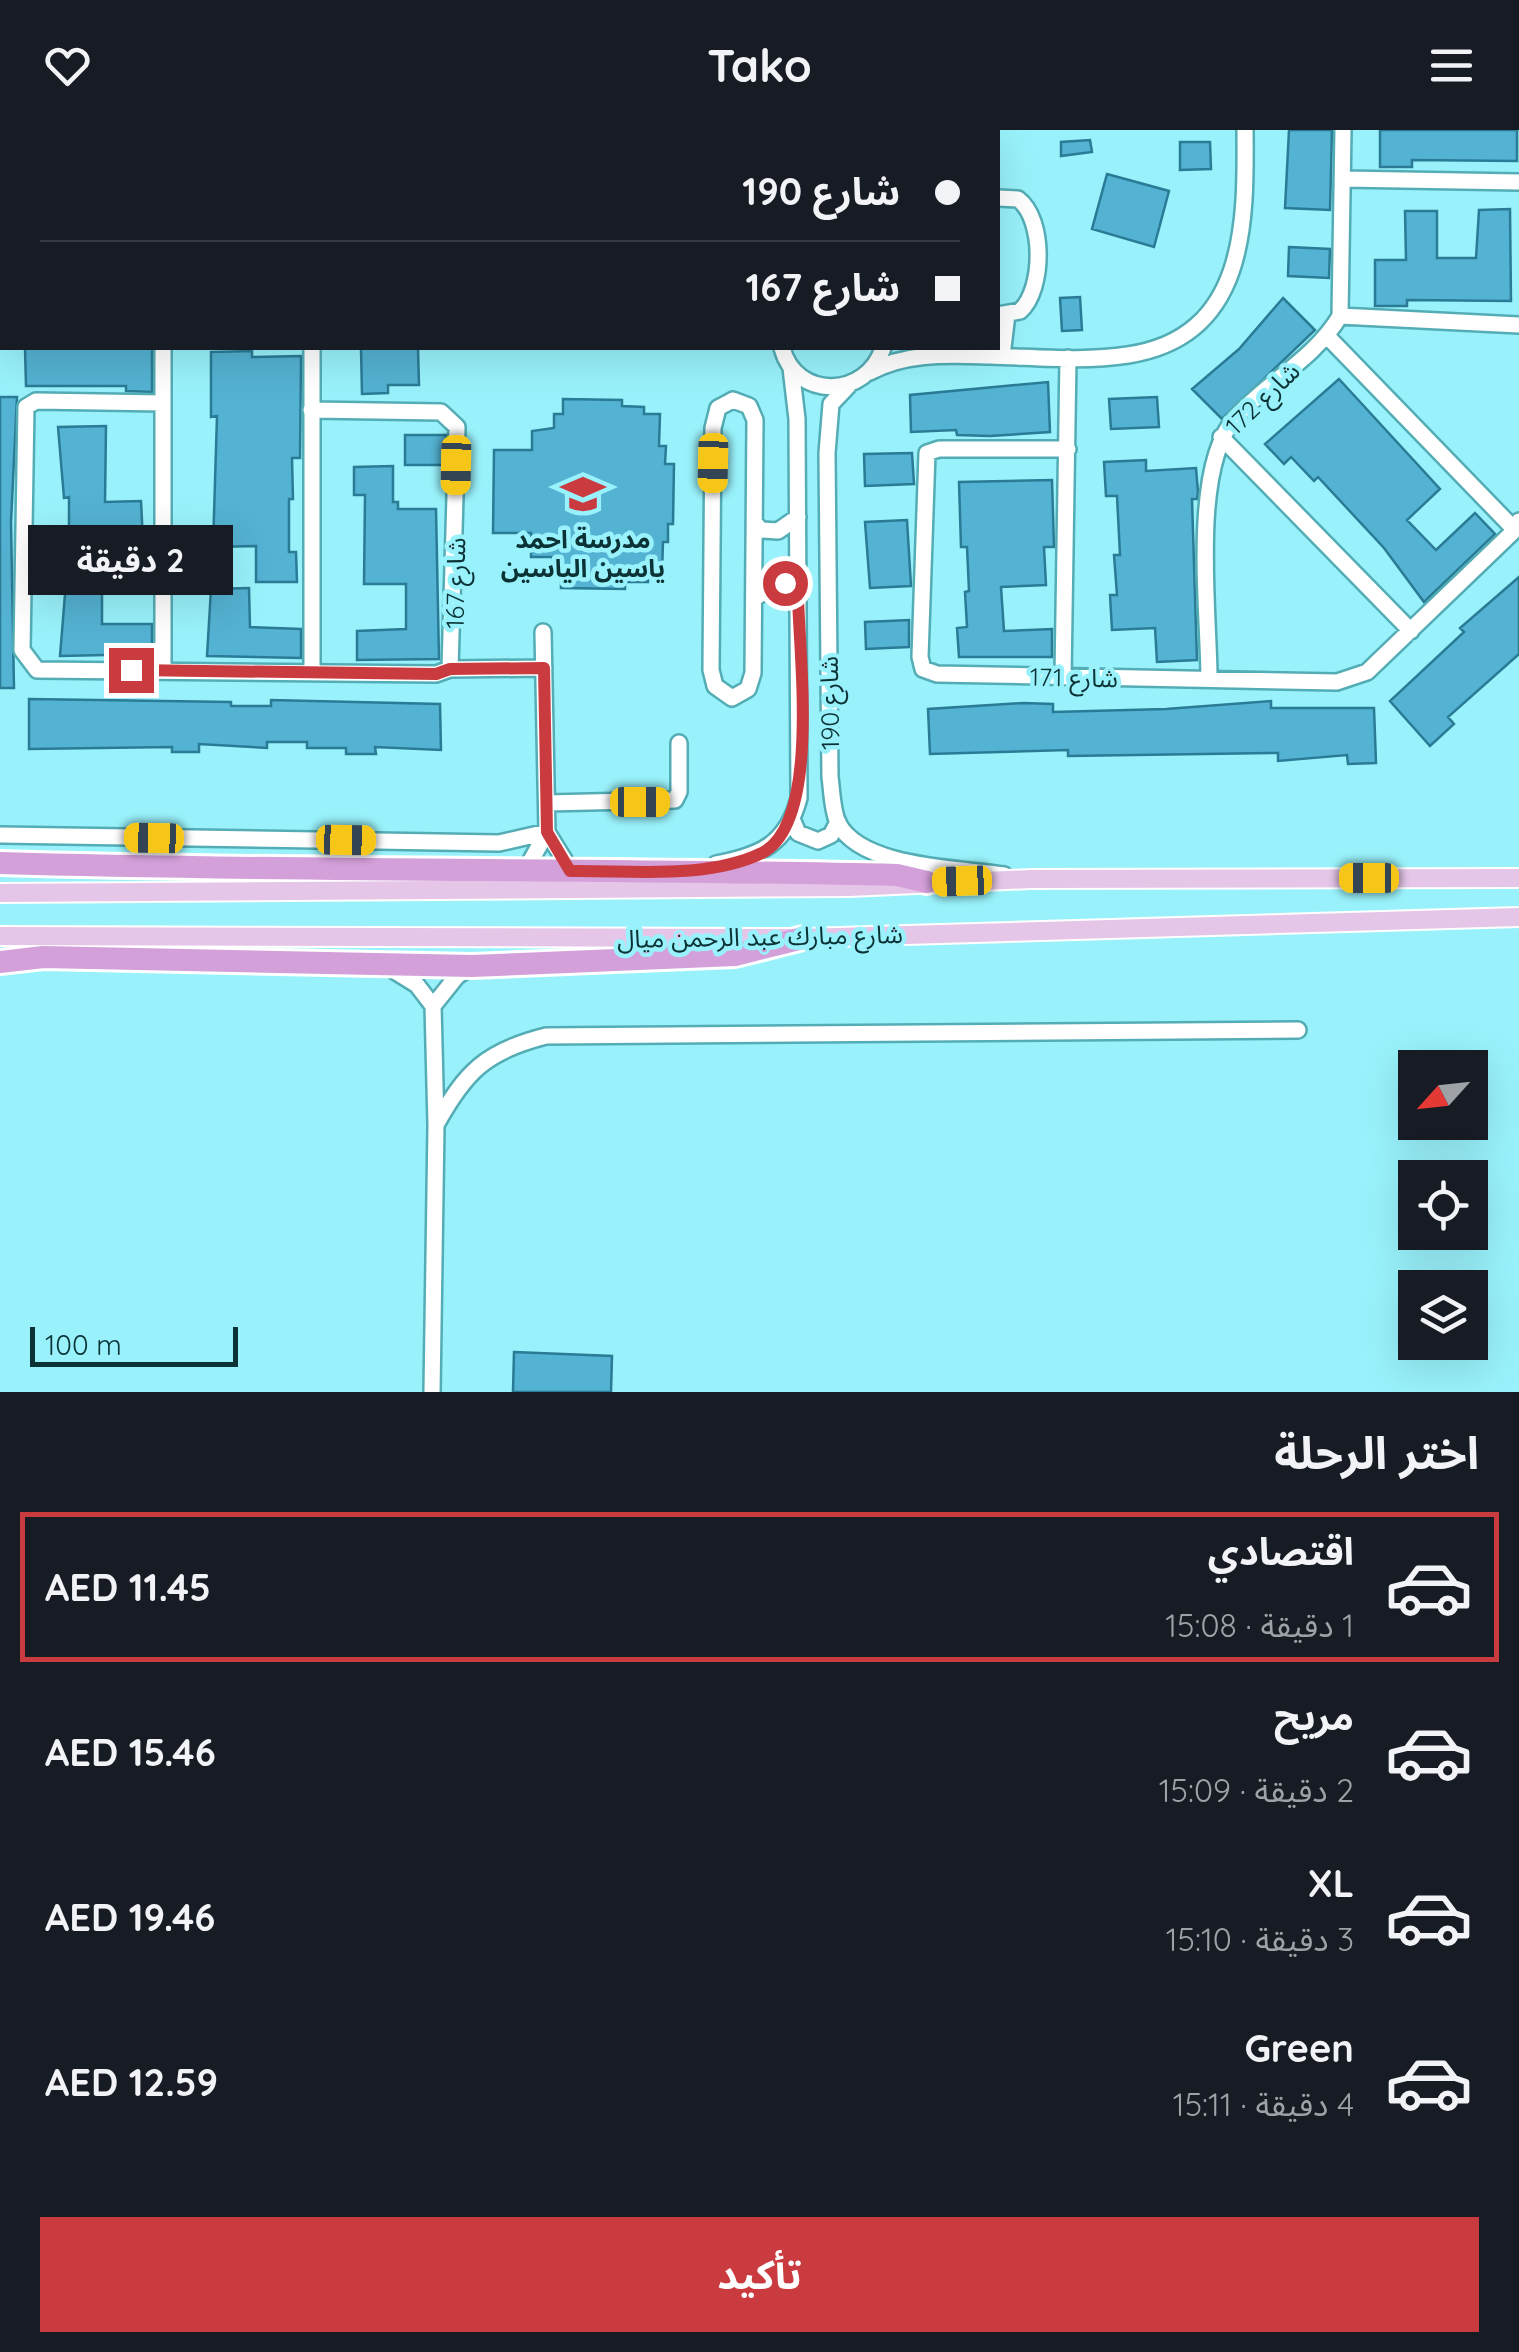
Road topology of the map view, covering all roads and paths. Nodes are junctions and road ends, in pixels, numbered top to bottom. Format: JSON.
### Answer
{"nodes":[{"id":1,"x":1245,"y":130,"type":"edge"},
{"id":2,"x":1343,"y":130,"type":"edge"},
{"id":3,"x":1343,"y":179,"type":"junction"},
{"id":4,"x":1519,"y":182,"type":"edge"},
{"id":5,"x":1000,"y":198,"type":"edge"},
{"id":6,"x":1002,"y":315,"type":"edge"},
{"id":7,"x":1340,"y":316,"type":"junction"},
{"id":8,"x":1519,"y":325,"type":"edge"},
{"id":9,"x":1328,"y":336,"type":"junction"},
{"id":10,"x":163,"y":350,"type":"edge"},
{"id":11,"x":312,"y":350,"type":"edge"},
{"id":12,"x":783,"y":350,"type":"edge"},
{"id":13,"x":882,"y":350,"type":"edge"},
{"id":14,"x":915,"y":350,"type":"edge"},
{"id":15,"x":974,"y":352,"type":"edge"},
{"id":16,"x":930,"y":355,"type":"junction"},
{"id":17,"x":1002,"y":356,"type":"junction"},
{"id":18,"x":1068,"y":358,"type":"junction"},
{"id":19,"x":791,"y":368,"type":"junction"},
{"id":20,"x":870,"y":372,"type":"junction"},
{"id":21,"x":849,"y":386,"type":"junction"},
{"id":22,"x":162,"y":403,"type":"junction"},
{"id":23,"x":312,"y":410,"type":"junction"},
{"id":24,"x":1221,"y":437,"type":"junction"},
{"id":25,"x":1068,"y":449,"type":"junction"},
{"id":26,"x":798,"y":517,"type":"junction"},
{"id":27,"x":754,"y":522,"type":"junction"},
{"id":28,"x":1517,"y":526,"type":"edge"},
{"id":29,"x":798,"y":596,"type":"junction"},
{"id":30,"x":754,"y":600,"type":"junction"},
{"id":31,"x":1411,"y":631,"type":"junction"},
{"id":32,"x":543,"y":632,"type":"dead end"},
{"id":33,"x":544,"y":668,"type":"junction"},
{"id":34,"x":450,"y":669,"type":"junction"},
{"id":35,"x":163,"y":671,"type":"junction"},
{"id":36,"x":312,"y":672,"type":"junction"},
{"id":37,"x":1063,"y":676,"type":"junction"},
{"id":38,"x":1210,"y":679,"type":"junction"},
{"id":39,"x":679,"y":742,"type":"dead end"},
{"id":40,"x":547,"y":803,"type":"junction"},
{"id":41,"x":792,"y":819,"type":"junction"},
{"id":42,"x":838,"y":822,"type":"junction"},
{"id":43,"x":547,"y":832,"type":"junction"},
{"id":44,"x":0,"y":835,"type":"edge"},
{"id":45,"x":0,"y":863,"type":"edge"},
{"id":46,"x":526,"y":870,"type":"junction"},
{"id":47,"x":684,"y":870,"type":"junction"},
{"id":48,"x":570,"y":871,"type":"junction"},
{"id":49,"x":1031,"y":878,"type":"junction"},
{"id":50,"x":1519,"y":878,"type":"edge"},
{"id":51,"x":927,"y":882,"type":"junction"},
{"id":52,"x":0,"y":893,"type":"edge"},
{"id":53,"x":1519,"y":916,"type":"edge"},
{"id":54,"x":0,"y":936,"type":"edge"},
{"id":55,"x":804,"y":938,"type":"junction"},
{"id":56,"x":6,"y":960,"type":"edge"},
{"id":57,"x":379,"y":963,"type":"junction"},
{"id":58,"x":472,"y":966,"type":"junction"},
{"id":59,"x":433,"y":1006,"type":"junction"},
{"id":60,"x":1298,"y":1030,"type":"dead end"},
{"id":61,"x":436,"y":1125,"type":"junction"},
{"id":62,"x":432,"y":1392,"type":"edge"}],
"edges":[{"from":1,"to":18,"type":"street"},
{"from":2,"to":3,"type":"street","name":"شارع 172"},
{"from":3,"to":4,"type":"street"},
{"from":3,"to":7,"type":"street","name":"شارع 172"},
{"from":5,"to":6,"type":"street"},
{"from":6,"to":17,"type":"street"},
{"from":7,"to":8,"type":"street"},
{"from":7,"to":9,"type":"street","name":"شارع 172"},
{"from":9,"to":24,"type":"street","name":"شارع 172"},
{"from":9,"to":28,"type":"street"},
{"from":10,"to":22,"type":"street"},
{"from":11,"to":23,"type":"street"},
{"from":12,"to":19,"type":"street"},
{"from":13,"to":20,"type":"street"},
{"from":14,"to":16,"type":"street"},
{"from":15,"to":16,"type":"street"},
{"from":15,"to":17,"type":"street"},
{"from":16,"to":20,"type":"street"},
{"from":17,"to":18,"type":"street"},
{"from":18,"to":25,"type":"street"},
{"from":19,"to":21,"type":"street"},
{"from":19,"to":26,"type":"street","name":"شارع 190"},
{"from":20,"to":21,"type":"street"},
{"from":21,"to":42,"type":"street","name":"شارع 190"},
{"from":22,"to":35,"type":"street"},
{"from":22,"to":35,"type":"street"},
{"from":23,"to":34,"type":"street","name":"شارع 167"},
{"from":23,"to":36,"type":"street"},
{"from":24,"to":31,"type":"street"},
{"from":24,"to":38,"type":"street","name":"شارع 172"},
{"from":25,"to":37,"type":"street"},
{"from":25,"to":37,"type":"street","name":"شارع 171"},
{"from":26,"to":27,"type":"street"},
{"from":26,"to":29,"type":"street","name":"شارع 190"},
{"from":27,"to":30,"type":"street"},
{"from":27,"to":30,"type":"street"},
{"from":28,"to":31,"type":"street","name":"شارع 171"},
{"from":29,"to":30,"type":"street"},
{"from":29,"to":41,"type":"street","name":"شارع 190"},
{"from":31,"to":38,"type":"street","name":"شارع 171"},
{"from":32,"to":33,"type":"street"},
{"from":33,"to":34,"type":"street"},
{"from":33,"to":40,"type":"street"},
{"from":34,"to":36,"type":"street"},
{"from":35,"to":36,"type":"street"},
{"from":37,"to":38,"type":"street","name":"شارع 171"},
{"from":39,"to":40,"type":"street"},
{"from":40,"to":43,"type":"street"},
{"from":41,"to":42,"type":"street"},
{"from":41,"to":47,"type":"street"},
{"from":42,"to":49,"type":"street"},
{"from":43,"to":44,"type":"street"},
{"from":43,"to":46,"type":"street"},
{"from":43,"to":48,"type":"street"},
{"from":45,"to":46,"type":"highway"},
{"from":46,"to":48,"type":"highway"},
{"from":47,"to":48,"type":"highway"},
{"from":47,"to":51,"type":"highway"},
{"from":49,"to":50,"type":"main road","name":"شارع مبارك عبد الرحمن ميال"},
{"from":49,"to":51,"type":"main road","name":"شارع مبارك عبد الرحمن ميال"},
{"from":51,"to":52,"type":"main road","name":"شارع مبارك عبد الرحمن ميال"},
{"from":53,"to":55,"type":"main road","name":"شارع مبارك عبد الرحمن ميال"},
{"from":54,"to":55,"type":"main road","name":"شارع مبارك عبد الرحمن ميال"},
{"from":55,"to":58,"type":"highway"},
{"from":56,"to":57,"type":"highway"},
{"from":57,"to":58,"type":"highway"},
{"from":57,"to":59,"type":"street"},
{"from":58,"to":59,"type":"street"},
{"from":59,"to":61,"type":"street"},
{"from":60,"to":61,"type":"street"},
{"from":61,"to":62,"type":"street"}]}
